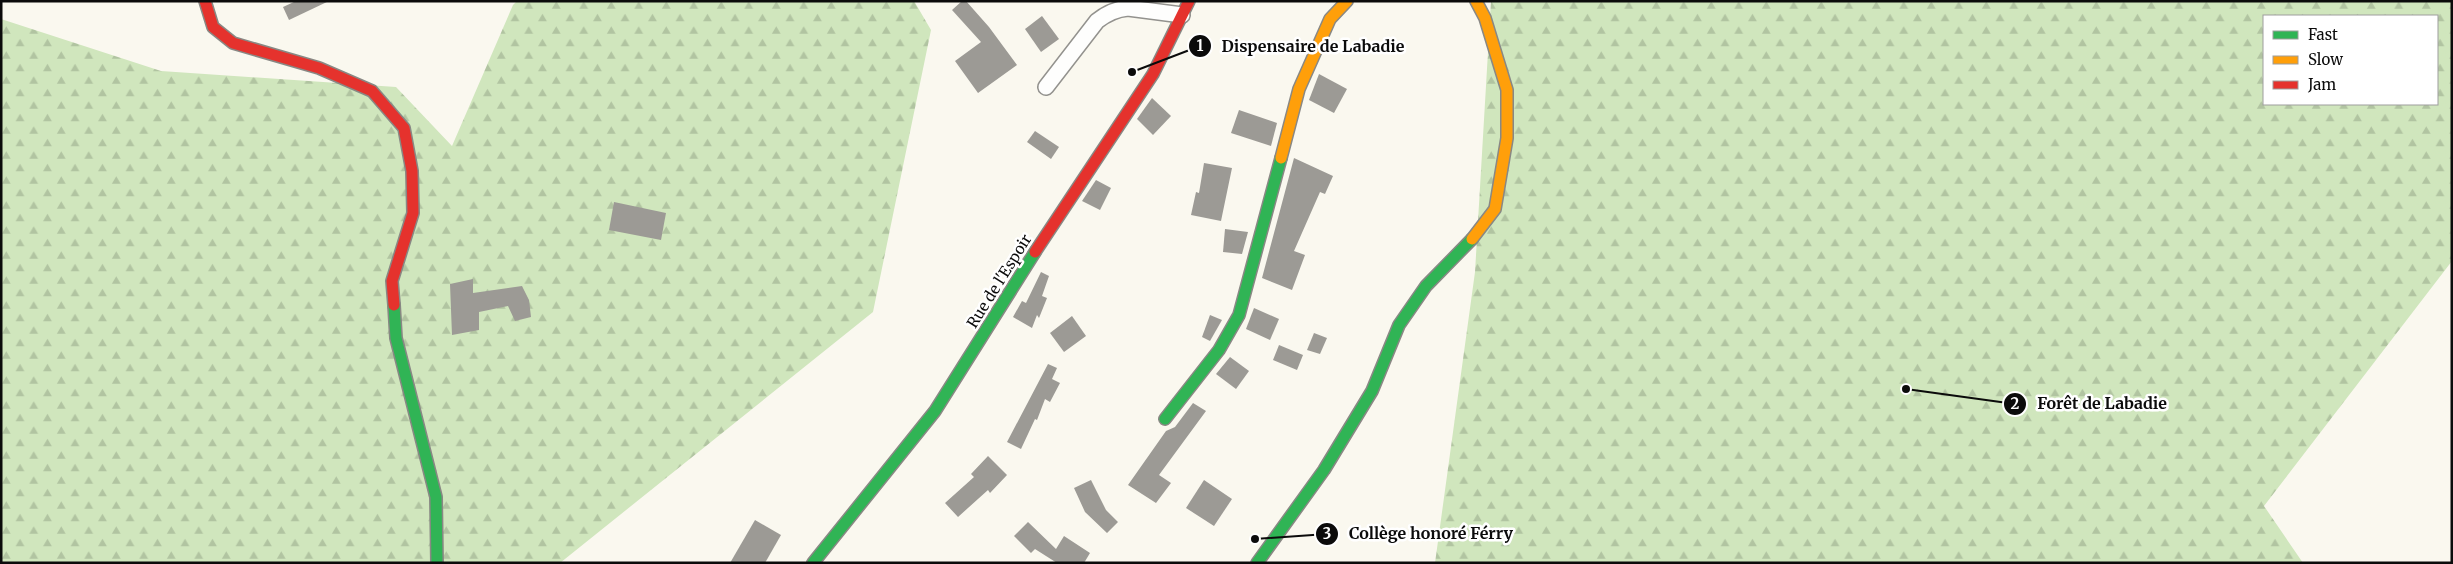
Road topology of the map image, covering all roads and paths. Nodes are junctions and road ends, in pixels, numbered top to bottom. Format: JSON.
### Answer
{"nodes":[{"id":1,"x":205,"y":1,"type":"edge"},
{"id":2,"x":1189,"y":1,"type":"edge"},
{"id":3,"x":1347,"y":1,"type":"edge"},
{"id":4,"x":1476,"y":1,"type":"edge"},
{"id":5,"x":1182,"y":15,"type":"junction"},
{"id":6,"x":1046,"y":87,"type":"dead end"},
{"id":7,"x":1165,"y":419,"type":"dead end"},
{"id":8,"x":437,"y":563,"type":"edge"},
{"id":9,"x":813,"y":563,"type":"edge"},
{"id":10,"x":1257,"y":563,"type":"edge"}],
"edges":[{"from":1,"to":8,"type":"street"},
{"from":2,"to":5,"type":"street","name":"Rue de l'Espoir"},
{"from":3,"to":7,"type":"street"},
{"from":4,"to":10,"type":"street"},
{"from":5,"to":6,"type":"street"},
{"from":5,"to":9,"type":"street","name":"Rue de l'Espoir"}]}
